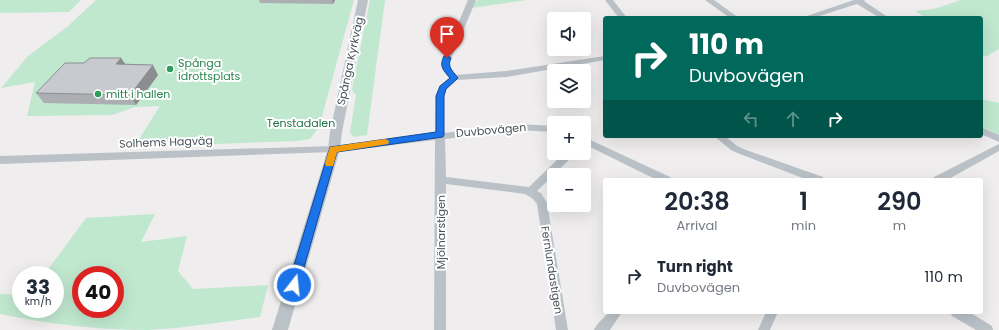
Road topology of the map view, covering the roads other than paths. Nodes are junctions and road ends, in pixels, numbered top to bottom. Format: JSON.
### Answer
{"nodes":[{"id":1,"x":363,"y":0,"type":"edge"},
{"id":2,"x":472,"y":0,"type":"edge"},
{"id":3,"x":609,"y":0,"type":"edge"},
{"id":4,"x":709,"y":0,"type":"edge"},
{"id":5,"x":860,"y":1,"type":"edge"},
{"id":6,"x":621,"y":16,"type":"edge"},
{"id":7,"x":732,"y":16,"type":"edge"},
{"id":8,"x":811,"y":16,"type":"edge"},
{"id":9,"x":882,"y":16,"type":"edge"},
{"id":10,"x":603,"y":58,"type":"edge"},
{"id":11,"x":454,"y":78,"type":"junction"},
{"id":12,"x":547,"y":128,"type":"edge"},
{"id":13,"x":983,"y":131,"type":"edge"},
{"id":14,"x":440,"y":135,"type":"junction"},
{"id":15,"x":722,"y":138,"type":"edge"},
{"id":16,"x":999,"y":139,"type":"edge"},
{"id":17,"x":591,"y":143,"type":"edge"},
{"id":18,"x":999,"y":147,"type":"edge"},
{"id":19,"x":334,"y":149,"type":"junction"},
{"id":20,"x":0,"y":160,"type":"edge"},
{"id":21,"x":563,"y":160,"type":"edge"},
{"id":22,"x":662,"y":178,"type":"edge"},
{"id":23,"x":813,"y":178,"type":"edge"},
{"id":24,"x":942,"y":178,"type":"edge"},
{"id":25,"x":441,"y":180,"type":"junction"},
{"id":26,"x":531,"y":191,"type":"junction"},
{"id":27,"x":615,"y":314,"type":"edge"},
{"id":28,"x":771,"y":314,"type":"edge"},
{"id":29,"x":960,"y":314,"type":"edge"},
{"id":30,"x":280,"y":330,"type":"edge"},
{"id":31,"x":440,"y":330,"type":"edge"},
{"id":32,"x":562,"y":330,"type":"edge"},
{"id":33,"x":600,"y":330,"type":"edge"},
{"id":34,"x":764,"y":330,"type":"edge"},
{"id":35,"x":987,"y":330,"type":"edge"}],
"edges":[{"from":1,"to":19,"type":"street","name":"Spånga Kyrkväg"},
{"from":2,"to":11,"type":"street"},
{"from":3,"to":6,"type":"street"},
{"from":4,"to":7,"type":"street"},
{"from":5,"to":8,"type":"street"},
{"from":5,"to":9,"type":"street"},
{"from":10,"to":11,"type":"street"},
{"from":11,"to":14,"type":"street","name":"Mjölnarstigen"},
{"from":12,"to":14,"type":"street","name":"Duvbovägen"},
{"from":13,"to":16,"type":"street"},
{"from":14,"to":19,"type":"street","name":"Duvbovägen"},
{"from":14,"to":25,"type":"street","name":"Mjölnarstigen"},
{"from":15,"to":23,"type":"street"},
{"from":17,"to":22,"type":"street"},
{"from":18,"to":24,"type":"street"},
{"from":19,"to":20,"type":"street","name":"Solhems Hagväg"},
{"from":19,"to":30,"type":"street","name":"Spånga Kyrkväg"},
{"from":21,"to":26,"type":"street"},
{"from":25,"to":26,"type":"street"},
{"from":25,"to":31,"type":"street","name":"Mjölnarstigen"},
{"from":26,"to":32,"type":"street","name":"Fernlundastigen"},
{"from":27,"to":33,"type":"street"},
{"from":28,"to":34,"type":"street"},
{"from":29,"to":35,"type":"street"}]}
